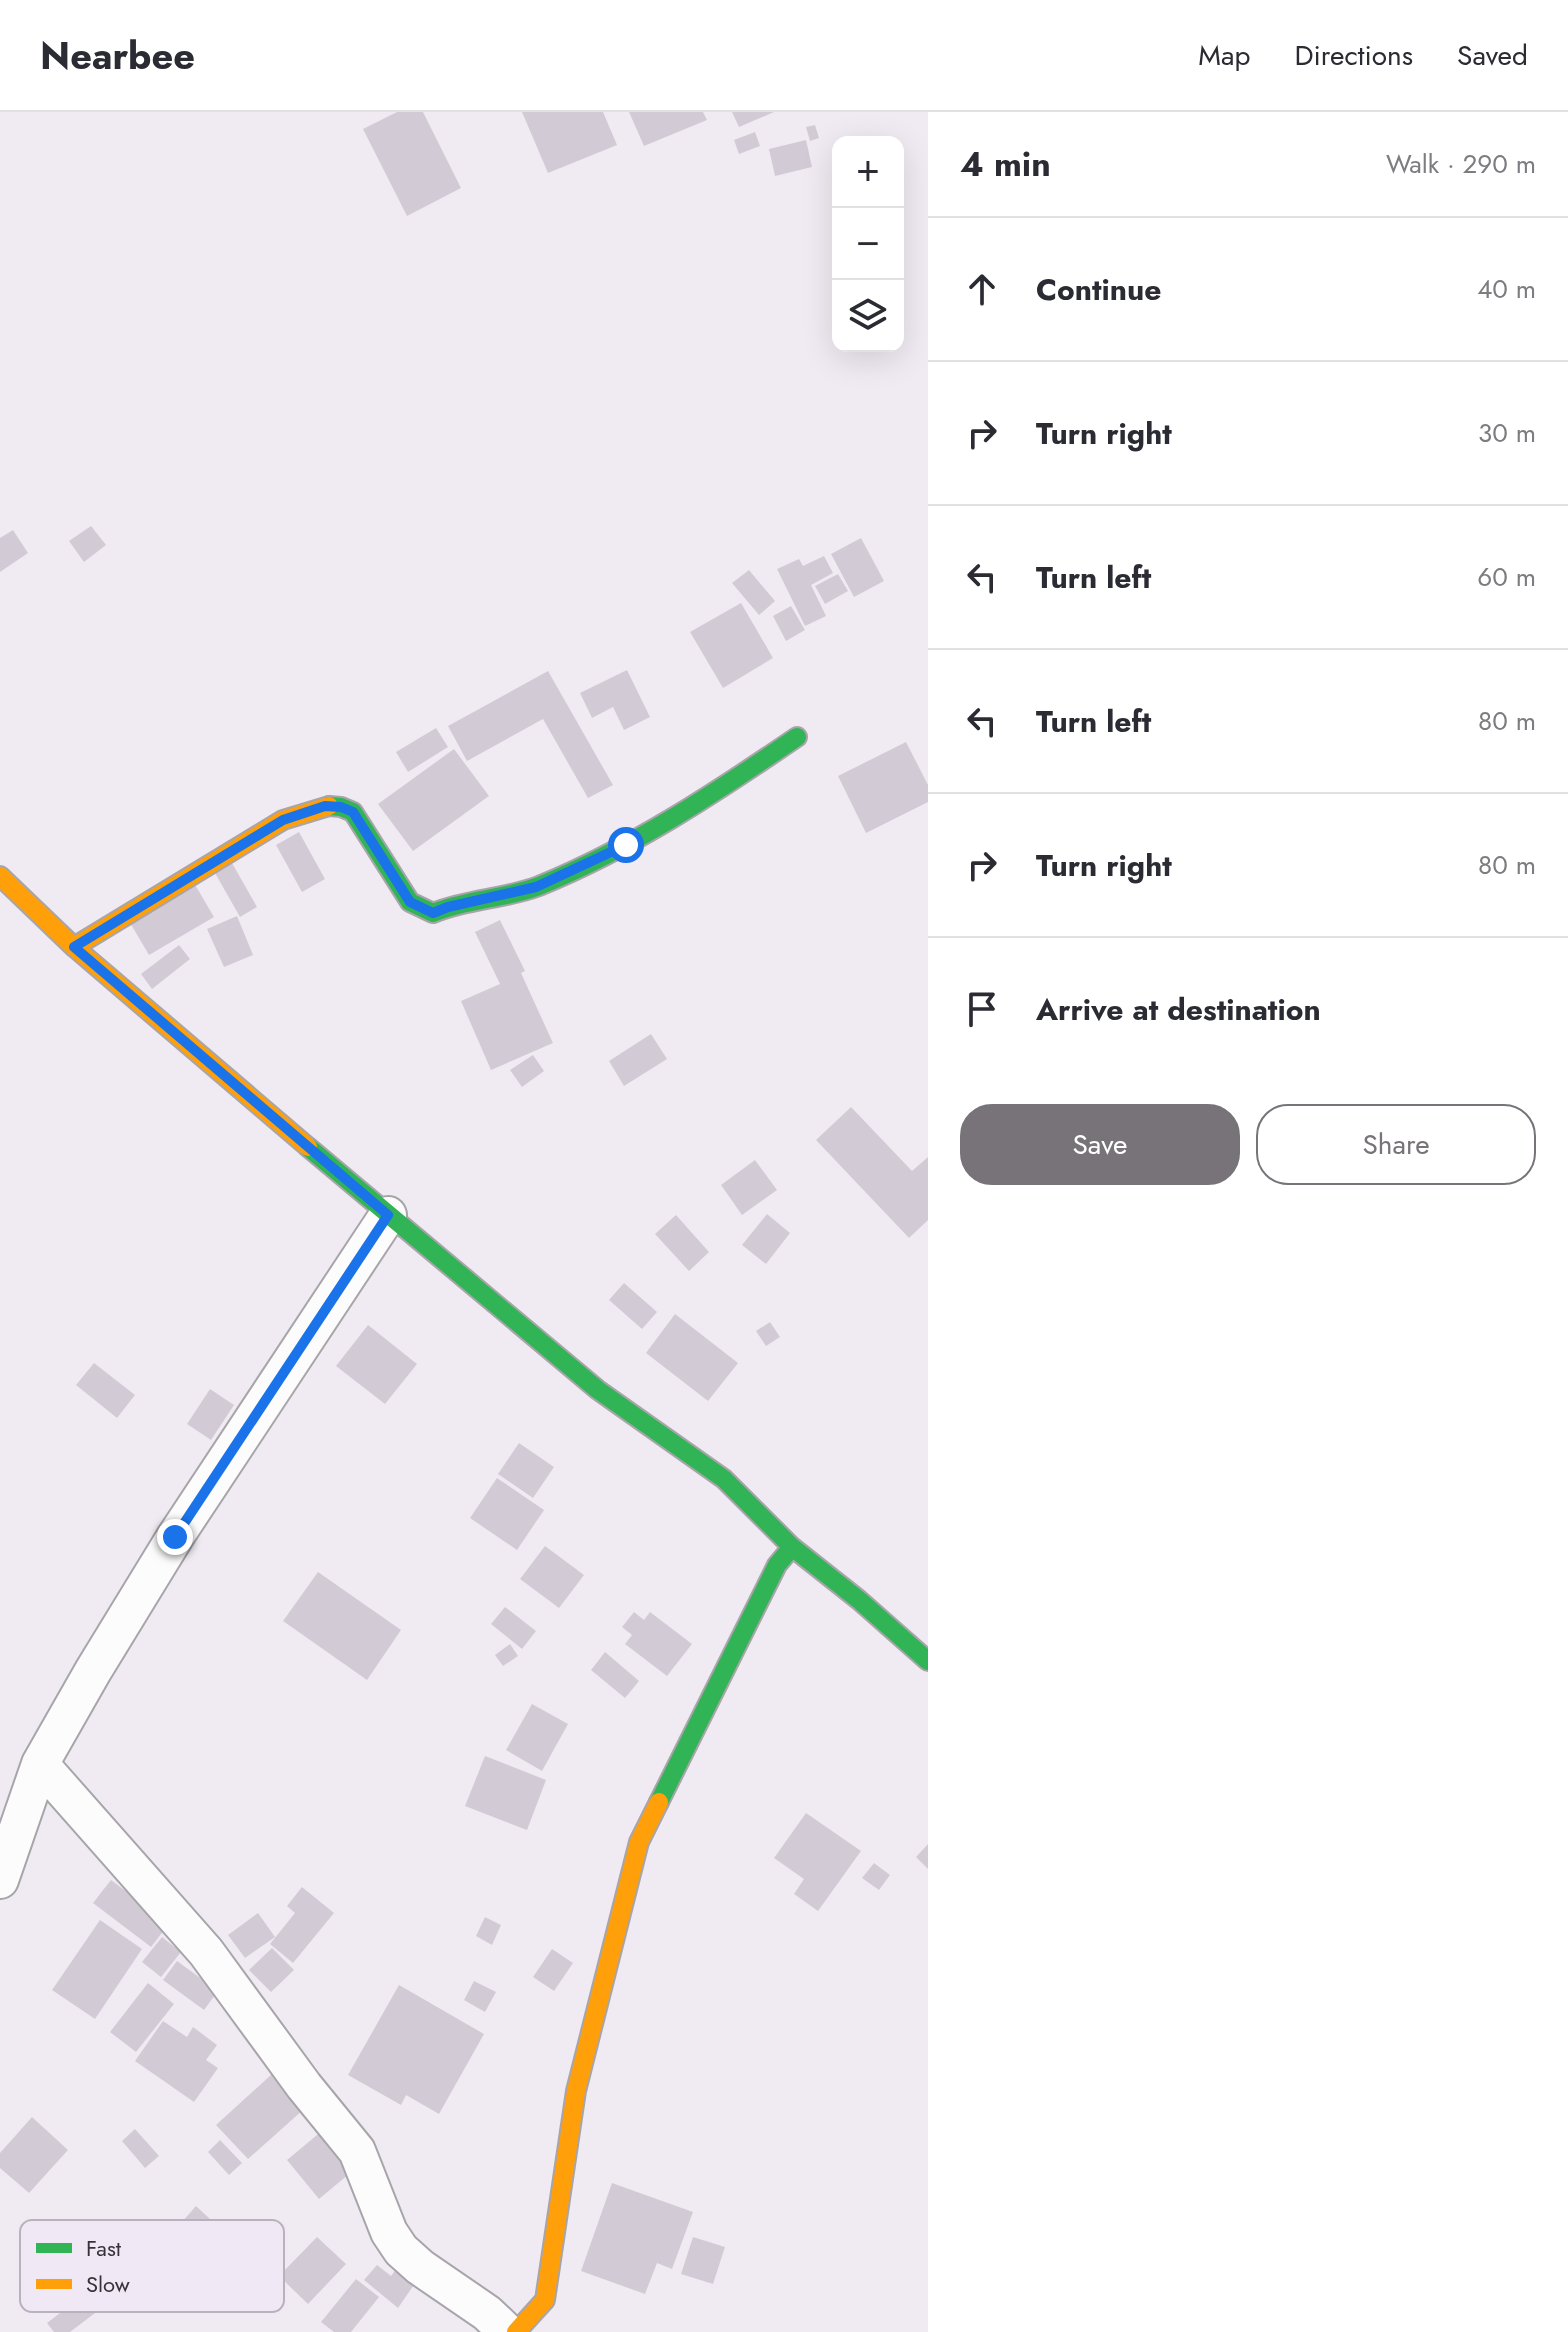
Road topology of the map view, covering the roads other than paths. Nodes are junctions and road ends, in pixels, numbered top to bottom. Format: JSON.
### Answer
{"nodes":[{"id":1,"x":797,"y":737,"type":"dead end"},
{"id":2,"x":0,"y":876,"type":"edge"},
{"id":3,"x":74,"y":947,"type":"junction"},
{"id":4,"x":388,"y":1215,"type":"junction"},
{"id":5,"x":792,"y":1547,"type":"junction"},
{"id":6,"x":928,"y":1661,"type":"edge"},
{"id":7,"x":40,"y":1764,"type":"junction"},
{"id":8,"x":0,"y":1880,"type":"edge"},
{"id":9,"x":507,"y":2332,"type":"edge"},
{"id":10,"x":516,"y":2332,"type":"edge"}],
"edges":[{"from":1,"to":3,"type":"street"},
{"from":2,"to":3,"type":"street"},
{"from":3,"to":4,"type":"street"},
{"from":4,"to":5,"type":"street"},
{"from":4,"to":7,"type":"street"},
{"from":5,"to":6,"type":"street"},
{"from":5,"to":10,"type":"street"},
{"from":7,"to":8,"type":"street"},
{"from":7,"to":9,"type":"street"}]}
